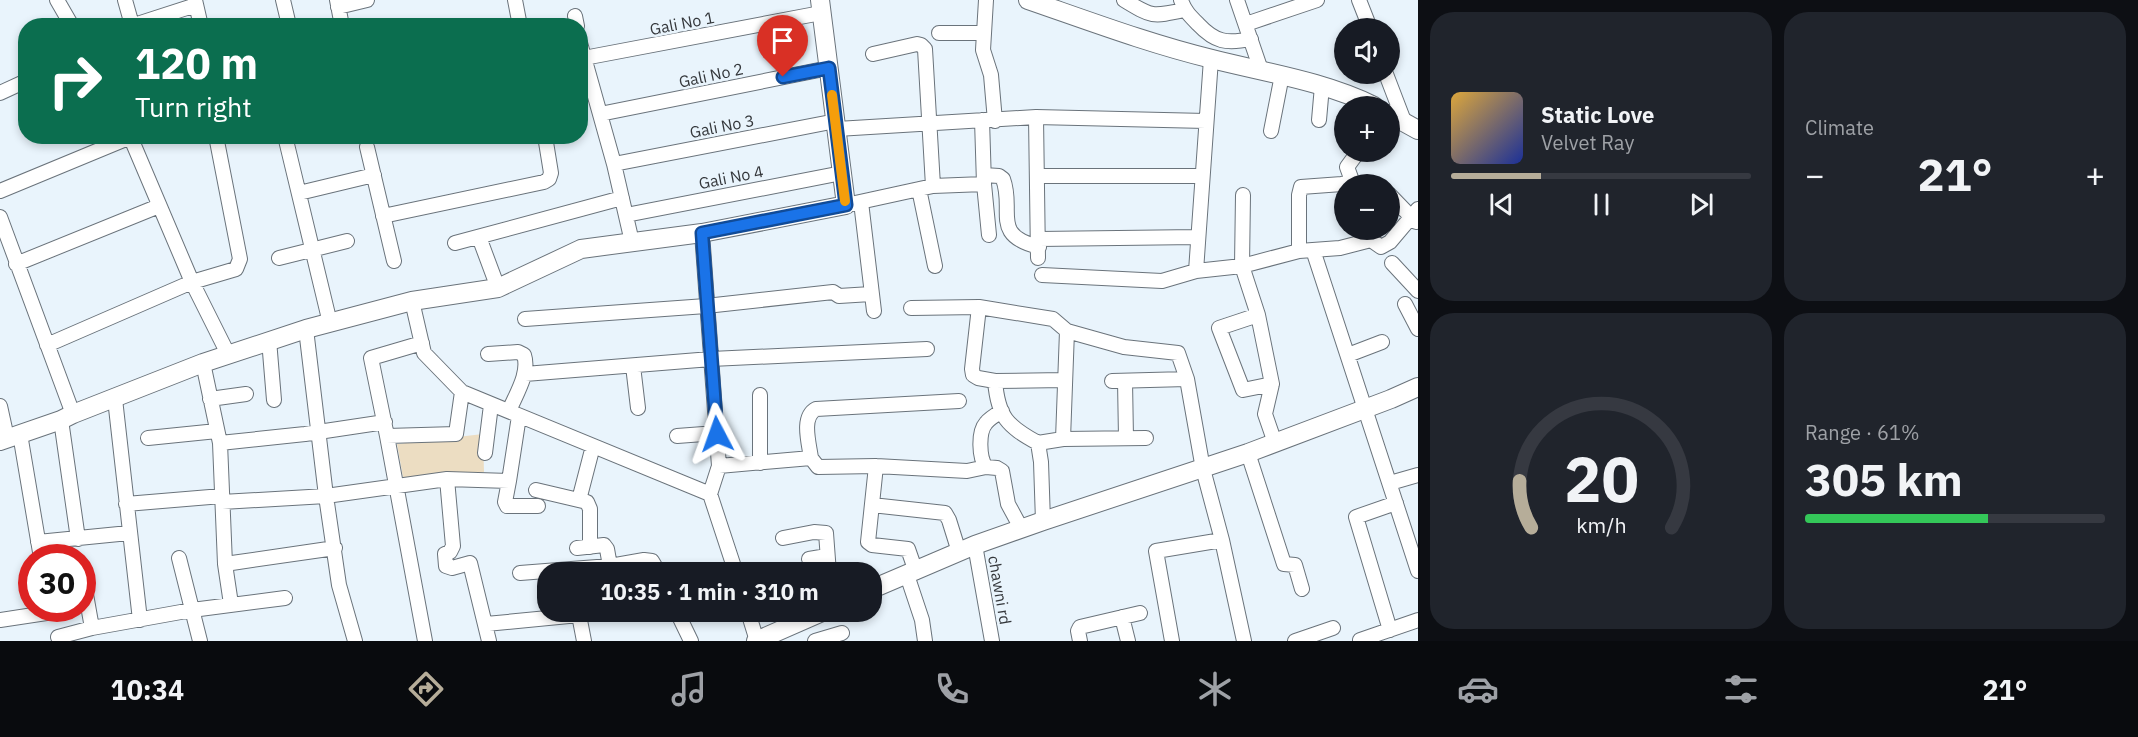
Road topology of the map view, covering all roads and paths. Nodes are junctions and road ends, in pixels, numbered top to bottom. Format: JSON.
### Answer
{"nodes":[{"id":1,"x":57,"y":0,"type":"edge"},
{"id":2,"x":125,"y":0,"type":"edge"},
{"id":3,"x":283,"y":0,"type":"edge"},
{"id":4,"x":367,"y":0,"type":"edge"},
{"id":5,"x":515,"y":0,"type":"edge"},
{"id":6,"x":986,"y":0,"type":"edge"},
{"id":7,"x":1028,"y":0,"type":"edge"},
{"id":8,"x":1124,"y":0,"type":"edge"},
{"id":9,"x":1237,"y":0,"type":"edge"},
{"id":10,"x":1317,"y":0,"type":"edge"},
{"id":11,"x":1359,"y":0,"type":"edge"},
{"id":12,"x":196,"y":2,"type":"edge"},
{"id":13,"x":338,"y":4,"type":"edge"},
{"id":14,"x":1182,"y":5,"type":"edge"},
{"id":15,"x":821,"y":6,"type":"edge"},
{"id":16,"x":67,"y":18,"type":"edge"},
{"id":17,"x":129,"y":18,"type":"edge"},
{"id":18,"x":151,"y":18,"type":"edge"},
{"id":19,"x":199,"y":18,"type":"edge"},
{"id":20,"x":287,"y":18,"type":"edge"},
{"id":21,"x":518,"y":18,"type":"edge"},
{"id":22,"x":1366,"y":18,"type":"edge"},
{"id":23,"x":1246,"y":24,"type":"junction"},
{"id":24,"x":939,"y":33,"type":"dead end"},
{"id":25,"x":984,"y":33,"type":"junction"},
{"id":26,"x":1251,"y":39,"type":"junction"},
{"id":27,"x":873,"y":54,"type":"dead end"},
{"id":28,"x":588,"y":57,"type":"edge"},
{"id":29,"x":1211,"y":59,"type":"junction"},
{"id":30,"x":829,"y":68,"type":"junction"},
{"id":31,"x":1262,"y":70,"type":"junction"},
{"id":32,"x":588,"y":72,"type":"edge"},
{"id":33,"x":1282,"y":75,"type":"junction"},
{"id":34,"x":1390,"y":84,"type":"edge"},
{"id":35,"x":18,"y":85,"type":"edge"},
{"id":36,"x":1322,"y":86,"type":"junction"},
{"id":37,"x":0,"y":93,"type":"edge"},
{"id":38,"x":1352,"y":96,"type":"edge"},
{"id":39,"x":600,"y":114,"type":"junction"},
{"id":40,"x":1036,"y":117,"type":"junction"},
{"id":41,"x":988,"y":120,"type":"junction"},
{"id":42,"x":1319,"y":120,"type":"dead end"},
{"id":43,"x":1206,"y":121,"type":"junction"},
{"id":44,"x":1404,"y":121,"type":"edge"},
{"id":45,"x":928,"y":122,"type":"junction"},
{"id":46,"x":836,"y":125,"type":"junction"},
{"id":47,"x":1271,"y":130,"type":"dead end"},
{"id":48,"x":114,"y":144,"type":"edge"},
{"id":49,"x":134,"y":144,"type":"edge"},
{"id":50,"x":218,"y":144,"type":"edge"},
{"id":51,"x":287,"y":144,"type":"edge"},
{"id":52,"x":546,"y":144,"type":"edge"},
{"id":53,"x":367,"y":147,"type":"dead end"},
{"id":54,"x":1351,"y":162,"type":"edge"},
{"id":55,"x":614,"y":164,"type":"junction"},
{"id":56,"x":842,"y":172,"type":"junction"},
{"id":57,"x":374,"y":175,"type":"junction"},
{"id":58,"x":1038,"y":176,"type":"junction"},
{"id":59,"x":1201,"y":176,"type":"junction"},
{"id":60,"x":984,"y":179,"type":"junction"},
{"id":61,"x":933,"y":186,"type":"junction"},
{"id":62,"x":919,"y":189,"type":"junction"},
{"id":63,"x":0,"y":191,"type":"edge"},
{"id":64,"x":299,"y":193,"type":"junction"},
{"id":65,"x":1243,"y":195,"type":"dead end"},
{"id":66,"x":622,"y":198,"type":"junction"},
{"id":67,"x":854,"y":203,"type":"junction"},
{"id":68,"x":1400,"y":203,"type":"edge"},
{"id":69,"x":159,"y":206,"type":"junction"},
{"id":70,"x":626,"y":214,"type":"junction"},
{"id":71,"x":383,"y":216,"type":"junction"},
{"id":72,"x":0,"y":217,"type":"edge"},
{"id":73,"x":1416,"y":217,"type":"edge"},
{"id":74,"x":702,"y":233,"type":"junction"},
{"id":75,"x":989,"y":235,"type":"dead end"},
{"id":76,"x":479,"y":237,"type":"junction"},
{"id":77,"x":1197,"y":237,"type":"junction"},
{"id":78,"x":346,"y":241,"type":"dead end"},
{"id":79,"x":632,"y":242,"type":"junction"},
{"id":80,"x":455,"y":243,"type":"dead end"},
{"id":81,"x":1038,"y":248,"type":"junction"},
{"id":82,"x":311,"y":250,"type":"junction"},
{"id":83,"x":1306,"y":250,"type":"junction"},
{"id":84,"x":279,"y":258,"type":"dead end"},
{"id":85,"x":394,"y":261,"type":"dead end"},
{"id":86,"x":1392,"y":263,"type":"dead end"},
{"id":87,"x":16,"y":264,"type":"junction"},
{"id":88,"x":935,"y":266,"type":"dead end"},
{"id":89,"x":1242,"y":266,"type":"junction"},
{"id":90,"x":1196,"y":271,"type":"junction"},
{"id":91,"x":1042,"y":275,"type":"dead end"},
{"id":92,"x":192,"y":282,"type":"junction"},
{"id":93,"x":498,"y":288,"type":"junction"},
{"id":94,"x":1418,"y":291,"type":"edge"},
{"id":95,"x":872,"y":294,"type":"junction"},
{"id":96,"x":412,"y":301,"type":"junction"},
{"id":97,"x":1405,"y":304,"type":"dead end"},
{"id":98,"x":706,"y":306,"type":"junction"},
{"id":99,"x":979,"y":307,"type":"junction"},
{"id":100,"x":911,"y":308,"type":"dead end"},
{"id":101,"x":874,"y":311,"type":"dead end"},
{"id":102,"x":1258,"y":315,"type":"junction"},
{"id":103,"x":525,"y":319,"type":"dead end"},
{"id":104,"x":330,"y":323,"type":"junction"},
{"id":105,"x":306,"y":329,"type":"junction"},
{"id":106,"x":1418,"y":329,"type":"edge"},
{"id":107,"x":1067,"y":332,"type":"junction"},
{"id":108,"x":269,"y":340,"type":"junction"},
{"id":109,"x":1382,"y":342,"type":"dead end"},
{"id":110,"x":422,"y":344,"type":"junction"},
{"id":111,"x":47,"y":345,"type":"junction"},
{"id":112,"x":927,"y":349,"type":"dead end"},
{"id":113,"x":228,"y":354,"type":"junction"},
{"id":114,"x":488,"y":354,"type":"dead end"},
{"id":115,"x":1348,"y":355,"type":"junction"},
{"id":116,"x":711,"y":359,"type":"junction"},
{"id":117,"x":203,"y":363,"type":"junction"},
{"id":118,"x":633,"y":366,"type":"junction"},
{"id":119,"x":525,"y":374,"type":"junction"},
{"id":120,"x":1064,"y":380,"type":"junction"},
{"id":121,"x":1187,"y":380,"type":"junction"},
{"id":122,"x":995,"y":381,"type":"junction"},
{"id":123,"x":1272,"y":384,"type":"junction"},
{"id":124,"x":1418,"y":387,"type":"edge"},
{"id":125,"x":462,"y":392,"type":"junction"},
{"id":126,"x":246,"y":394,"type":"dead end"},
{"id":127,"x":760,"y":395,"type":"dead end"},
{"id":128,"x":115,"y":399,"type":"junction"},
{"id":129,"x":210,"y":399,"type":"junction"},
{"id":130,"x":274,"y":400,"type":"dead end"},
{"id":131,"x":959,"y":401,"type":"dead end"},
{"id":132,"x":491,"y":405,"type":"junction"},
{"id":133,"x":0,"y":406,"type":"edge"},
{"id":134,"x":638,"y":408,"type":"dead end"},
{"id":135,"x":1366,"y":409,"type":"junction"},
{"id":136,"x":1002,"y":411,"type":"junction"},
{"id":137,"x":514,"y":414,"type":"junction"},
{"id":138,"x":67,"y":417,"type":"junction"},
{"id":139,"x":386,"y":429,"type":"junction"},
{"id":140,"x":319,"y":432,"type":"junction"},
{"id":141,"x":717,"y":434,"type":"junction"},
{"id":142,"x":677,"y":436,"type":"dead end"},
{"id":143,"x":219,"y":437,"type":"junction"},
{"id":144,"x":9,"y":438,"type":"edge"},
{"id":145,"x":148,"y":438,"type":"dead end"},
{"id":146,"x":1125,"y":438,"type":"junction"},
{"id":147,"x":1146,"y":438,"type":"dead end"},
{"id":148,"x":1063,"y":439,"type":"junction"},
{"id":149,"x":1038,"y":443,"type":"junction"},
{"id":150,"x":1275,"y":443,"type":"junction"},
{"id":151,"x":593,"y":446,"type":"junction"},
{"id":152,"x":485,"y":453,"type":"dead end"},
{"id":153,"x":1248,"y":453,"type":"junction"},
{"id":154,"x":811,"y":458,"type":"junction"},
{"id":155,"x":760,"y":463,"type":"junction"},
{"id":156,"x":719,"y":466,"type":"junction"},
{"id":157,"x":876,"y":466,"type":"junction"},
{"id":158,"x":986,"y":467,"type":"junction"},
{"id":159,"x":1203,"y":469,"type":"junction"},
{"id":160,"x":1418,"y":475,"type":"edge"},
{"id":161,"x":447,"y":479,"type":"junction"},
{"id":162,"x":509,"y":481,"type":"junction"},
{"id":163,"x":1390,"y":483,"type":"junction"},
{"id":164,"x":397,"y":486,"type":"junction"},
{"id":165,"x":536,"y":490,"type":"dead end"},
{"id":166,"x":710,"y":494,"type":"junction"},
{"id":167,"x":326,"y":496,"type":"junction"},
{"id":168,"x":222,"y":499,"type":"junction"},
{"id":169,"x":579,"y":500,"type":"junction"},
{"id":170,"x":1396,"y":503,"type":"junction"},
{"id":171,"x":126,"y":504,"type":"junction"},
{"id":172,"x":872,"y":504,"type":"junction"},
{"id":173,"x":538,"y":506,"type":"dead end"},
{"id":174,"x":1043,"y":520,"type":"junction"},
{"id":175,"x":1022,"y":528,"type":"junction"},
{"id":176,"x":129,"y":533,"type":"junction"},
{"id":177,"x":783,"y":538,"type":"dead end"},
{"id":178,"x":78,"y":539,"type":"junction"},
{"id":179,"x":1222,"y":540,"type":"junction"},
{"id":180,"x":38,"y":542,"type":"joint"},
{"id":181,"x":1414,"y":544,"type":"edge"},
{"id":182,"x":335,"y":548,"type":"junction"},
{"id":183,"x":967,"y":549,"type":"junction"},
{"id":184,"x":827,"y":556,"type":"junction"},
{"id":185,"x":179,"y":558,"type":"dead end"},
{"id":186,"x":809,"y":559,"type":"dead end"},
{"id":187,"x":609,"y":562,"type":"edge"},
{"id":188,"x":636,"y":562,"type":"edge"},
{"id":189,"x":652,"y":562,"type":"edge"},
{"id":190,"x":732,"y":562,"type":"edge"},
{"id":191,"x":828,"y":562,"type":"edge"},
{"id":192,"x":225,"y":564,"type":"junction"},
{"id":193,"x":1418,"y":571,"type":"edge"},
{"id":194,"x":537,"y":572,"type":"edge"},
{"id":195,"x":520,"y":573,"type":"dead end"},
{"id":196,"x":912,"y":573,"type":"junction"},
{"id":197,"x":882,"y":585,"type":"edge"},
{"id":198,"x":1302,"y":589,"type":"dead end"},
{"id":199,"x":285,"y":598,"type":"dead end"},
{"id":200,"x":231,"y":604,"type":"junction"},
{"id":201,"x":192,"y":610,"type":"junction"},
{"id":202,"x":1140,"y":613,"type":"dead end"},
{"id":203,"x":18,"y":617,"type":"edge"},
{"id":204,"x":1122,"y":617,"type":"junction"},
{"id":205,"x":0,"y":620,"type":"edge"},
{"id":206,"x":140,"y":620,"type":"junction"},
{"id":207,"x":1418,"y":620,"type":"edge"},
{"id":208,"x":55,"y":622,"type":"edge"},
{"id":209,"x":91,"y":622,"type":"edge"},
{"id":210,"x":682,"y":622,"type":"edge"},
{"id":211,"x":751,"y":622,"type":"edge"},
{"id":212,"x":802,"y":622,"type":"edge"},
{"id":213,"x":804,"y":622,"type":"edge"},
{"id":214,"x":486,"y":624,"type":"junction"},
{"id":215,"x":92,"y":628,"type":"junction"},
{"id":216,"x":1333,"y":628,"type":"dead end"},
{"id":217,"x":1390,"y":630,"type":"junction"},
{"id":218,"x":842,"y":633,"type":"dead end"},
{"id":219,"x":58,"y":639,"type":"edge"},
{"id":220,"x":1360,"y":640,"type":"edge"},
{"id":221,"x":200,"y":641,"type":"edge"},
{"id":222,"x":355,"y":641,"type":"edge"},
{"id":223,"x":425,"y":641,"type":"edge"},
{"id":224,"x":489,"y":641,"type":"edge"},
{"id":225,"x":584,"y":641,"type":"edge"},
{"id":226,"x":691,"y":641,"type":"edge"},
{"id":227,"x":757,"y":641,"type":"edge"},
{"id":228,"x":814,"y":641,"type":"edge"},
{"id":229,"x":925,"y":641,"type":"edge"},
{"id":230,"x":992,"y":641,"type":"edge"},
{"id":231,"x":1080,"y":641,"type":"edge"},
{"id":232,"x":1128,"y":641,"type":"edge"},
{"id":233,"x":1172,"y":641,"type":"edge"},
{"id":234,"x":1244,"y":641,"type":"edge"},
{"id":235,"x":1295,"y":641,"type":"edge"}],
"edges":[{"from":1,"to":16,"type":"street"},
{"from":2,"to":17,"type":"street"},
{"from":3,"to":20,"type":"street"},
{"from":4,"to":13,"type":"street"},
{"from":5,"to":21,"type":"street"},
{"from":6,"to":25,"type":"street"},
{"from":7,"to":29,"type":"street"},
{"from":8,"to":14,"type":"street"},
{"from":9,"to":23,"type":"street"},
{"from":10,"to":23,"type":"street"},
{"from":11,"to":22,"type":"street"},
{"from":12,"to":18,"type":"street"},
{"from":12,"to":19,"type":"street"},
{"from":14,"to":26,"type":"street"},
{"from":15,"to":28,"type":"street","name":"Gali No 1"},
{"from":15,"to":30,"type":"street"},
{"from":23,"to":26,"type":"street"},
{"from":24,"to":25,"type":"street"},
{"from":25,"to":41,"type":"street"},
{"from":26,"to":31,"type":"street"},
{"from":27,"to":45,"type":"street"},
{"from":29,"to":31,"type":"street"},
{"from":29,"to":43,"type":"street"},
{"from":30,"to":39,"type":"street","name":"Gali No 2"},
{"from":30,"to":46,"type":"street"},
{"from":31,"to":33,"type":"street"},
{"from":32,"to":39,"type":"street"},
{"from":33,"to":36,"type":"street"},
{"from":33,"to":47,"type":"street"},
{"from":34,"to":44,"type":"street"},
{"from":35,"to":37,"type":"street"},
{"from":36,"to":38,"type":"street"},
{"from":36,"to":42,"type":"street"},
{"from":39,"to":55,"type":"street"},
{"from":40,"to":41,"type":"street","name":"Gali No 3"},
{"from":40,"to":43,"type":"street","name":"Gali No 3"},
{"from":40,"to":58,"type":"street"},
{"from":41,"to":45,"type":"street","name":"Gali No 3"},
{"from":41,"to":60,"type":"street"},
{"from":43,"to":59,"type":"street"},
{"from":45,"to":46,"type":"street","name":"Gali No 3"},
{"from":45,"to":61,"type":"street"},
{"from":46,"to":55,"type":"street","name":"Gali No 3"},
{"from":46,"to":56,"type":"street"},
{"from":48,"to":63,"type":"street"},
{"from":49,"to":69,"type":"street"},
{"from":50,"to":92,"type":"street"},
{"from":51,"to":64,"type":"street"},
{"from":52,"to":71,"type":"street"},
{"from":53,"to":57,"type":"street"},
{"from":54,"to":83,"type":"street"},
{"from":55,"to":66,"type":"street"},
{"from":56,"to":67,"type":"street"},
{"from":56,"to":70,"type":"street","name":"Gali No 4"},
{"from":57,"to":64,"type":"street"},
{"from":57,"to":71,"type":"street"},
{"from":58,"to":59,"type":"street"},
{"from":58,"to":81,"type":"street"},
{"from":59,"to":77,"type":"street"},
{"from":60,"to":61,"type":"street"},
{"from":60,"to":75,"type":"street"},
{"from":60,"to":81,"type":"street"},
{"from":61,"to":62,"type":"street"},
{"from":62,"to":67,"type":"street"},
{"from":62,"to":88,"type":"street"},
{"from":64,"to":82,"type":"street"},
{"from":65,"to":89,"type":"street"},
{"from":66,"to":70,"type":"street"},
{"from":66,"to":76,"type":"street"},
{"from":67,"to":74,"type":"street"},
{"from":67,"to":95,"type":"street"},
{"from":68,"to":73,"type":"street"},
{"from":69,"to":87,"type":"street"},
{"from":69,"to":92,"type":"street"},
{"from":70,"to":79,"type":"street"},
{"from":71,"to":85,"type":"street"},
{"from":72,"to":87,"type":"street"},
{"from":73,"to":83,"type":"street"},
{"from":74,"to":79,"type":"street"},
{"from":74,"to":98,"type":"street"},
{"from":76,"to":80,"type":"street"},
{"from":76,"to":93,"type":"street"},
{"from":77,"to":81,"type":"street"},
{"from":77,"to":90,"type":"street"},
{"from":78,"to":82,"type":"street"},
{"from":79,"to":93,"type":"street"},
{"from":82,"to":84,"type":"street"},
{"from":82,"to":104,"type":"street"},
{"from":83,"to":89,"type":"street"},
{"from":83,"to":115,"type":"street"},
{"from":86,"to":94,"type":"street"},
{"from":87,"to":111,"type":"street"},
{"from":89,"to":90,"type":"street"},
{"from":89,"to":102,"type":"street"},
{"from":90,"to":91,"type":"street"},
{"from":92,"to":111,"type":"street"},
{"from":92,"to":113,"type":"street"},
{"from":93,"to":96,"type":"street"},
{"from":95,"to":98,"type":"street"},
{"from":95,"to":101,"type":"street"},
{"from":96,"to":104,"type":"street"},
{"from":96,"to":110,"type":"street"},
{"from":97,"to":106,"type":"street"},
{"from":98,"to":103,"type":"street"},
{"from":98,"to":116,"type":"street"},
{"from":99,"to":100,"type":"street"},
{"from":99,"to":107,"type":"street"},
{"from":99,"to":122,"type":"street"},
{"from":102,"to":123,"type":"street"},
{"from":102,"to":123,"type":"street"},
{"from":104,"to":105,"type":"street"},
{"from":105,"to":108,"type":"street"},
{"from":105,"to":140,"type":"street"},
{"from":107,"to":120,"type":"street"},
{"from":107,"to":121,"type":"street"},
{"from":108,"to":113,"type":"street"},
{"from":108,"to":130,"type":"street"},
{"from":109,"to":115,"type":"street"},
{"from":110,"to":125,"type":"street"},
{"from":110,"to":139,"type":"street"},
{"from":111,"to":138,"type":"street"},
{"from":112,"to":116,"type":"street"},
{"from":113,"to":117,"type":"street"},
{"from":114,"to":119,"type":"street"},
{"from":115,"to":135,"type":"street"},
{"from":116,"to":118,"type":"street"},
{"from":116,"to":141,"type":"street"},
{"from":117,"to":128,"type":"street"},
{"from":117,"to":129,"type":"street"},
{"from":118,"to":119,"type":"street"},
{"from":118,"to":134,"type":"street"},
{"from":119,"to":137,"type":"street"},
{"from":120,"to":122,"type":"street"},
{"from":120,"to":148,"type":"street"},
{"from":121,"to":146,"type":"street"},
{"from":121,"to":159,"type":"street"},
{"from":122,"to":136,"type":"street"},
{"from":123,"to":150,"type":"street"},
{"from":124,"to":135,"type":"street"},
{"from":125,"to":132,"type":"street"},
{"from":125,"to":139,"type":"street"},
{"from":126,"to":129,"type":"street"},
{"from":127,"to":155,"type":"street"},
{"from":128,"to":138,"type":"street"},
{"from":128,"to":171,"type":"street"},
{"from":129,"to":143,"type":"street"},
{"from":131,"to":154,"type":"street"},
{"from":132,"to":137,"type":"street"},
{"from":132,"to":152,"type":"street"},
{"from":133,"to":144,"type":"street"},
{"from":135,"to":150,"type":"street"},
{"from":135,"to":163,"type":"street"},
{"from":136,"to":149,"type":"street"},
{"from":136,"to":158,"type":"street"},
{"from":137,"to":151,"type":"street"},
{"from":137,"to":162,"type":"street"},
{"from":138,"to":144,"type":"street"},
{"from":138,"to":178,"type":"street"},
{"from":139,"to":140,"type":"street"},
{"from":139,"to":164,"type":"street"},
{"from":140,"to":143,"type":"street"},
{"from":140,"to":167,"type":"street"},
{"from":141,"to":142,"type":"street"},
{"from":141,"to":156,"type":"street"},
{"from":143,"to":145,"type":"street"},
{"from":143,"to":168,"type":"street"},
{"from":144,"to":180,"type":"street"},
{"from":146,"to":147,"type":"street"},
{"from":146,"to":148,"type":"street"},
{"from":148,"to":149,"type":"street"},
{"from":149,"to":174,"type":"street"},
{"from":150,"to":153,"type":"street"},
{"from":151,"to":166,"type":"street"},
{"from":151,"to":169,"type":"street"},
{"from":153,"to":159,"type":"street"},
{"from":153,"to":198,"type":"street"},
{"from":154,"to":155,"type":"street"},
{"from":154,"to":157,"type":"street"},
{"from":155,"to":156,"type":"street"},
{"from":156,"to":166,"type":"street"},
{"from":157,"to":158,"type":"street"},
{"from":157,"to":172,"type":"street"},
{"from":158,"to":175,"type":"street"},
{"from":159,"to":174,"type":"street"},
{"from":159,"to":179,"type":"street"},
{"from":160,"to":163,"type":"street"},
{"from":161,"to":162,"type":"street"},
{"from":161,"to":164,"type":"street"},
{"from":161,"to":214,"type":"street"},
{"from":162,"to":173,"type":"street"},
{"from":163,"to":170,"type":"street"},
{"from":164,"to":167,"type":"street"},
{"from":164,"to":223,"type":"street"},
{"from":165,"to":169,"type":"street"},
{"from":166,"to":190,"type":"street"},
{"from":167,"to":168,"type":"street"},
{"from":167,"to":182,"type":"street"},
{"from":168,"to":171,"type":"street"},
{"from":168,"to":192,"type":"street"},
{"from":169,"to":187,"type":"street"},
{"from":170,"to":181,"type":"street"},
{"from":170,"to":217,"type":"street"},
{"from":171,"to":176,"type":"street"},
{"from":172,"to":183,"type":"street","name":"chawni rd"},
{"from":172,"to":196,"type":"street"},
{"from":174,"to":175,"type":"street"},
{"from":175,"to":183,"type":"street"},
{"from":176,"to":178,"type":"street"},
{"from":176,"to":206,"type":"street"},
{"from":177,"to":184,"type":"street"},
{"from":178,"to":180,"type":"street"},
{"from":179,"to":233,"type":"street"},
{"from":179,"to":234,"type":"street"},
{"from":181,"to":193,"type":"street"},
{"from":182,"to":192,"type":"street"},
{"from":182,"to":222,"type":"street"},
{"from":183,"to":196,"type":"street"},
{"from":183,"to":230,"type":"street","name":"chawni rd"},
{"from":184,"to":186,"type":"street"},
{"from":184,"to":191,"type":"street"},
{"from":185,"to":201,"type":"street"},
{"from":188,"to":189,"type":"street"},
{"from":192,"to":200,"type":"street"},
{"from":194,"to":195,"type":"street"},
{"from":196,"to":197,"type":"street"},
{"from":196,"to":229,"type":"street"},
{"from":199,"to":200,"type":"street"},
{"from":200,"to":201,"type":"street"},
{"from":201,"to":206,"type":"street"},
{"from":201,"to":221,"type":"street"},
{"from":202,"to":204,"type":"street"},
{"from":203,"to":205,"type":"street"},
{"from":204,"to":231,"type":"street"},
{"from":204,"to":232,"type":"street"},
{"from":206,"to":215,"type":"street"},
{"from":207,"to":217,"type":"street"},
{"from":208,"to":219,"type":"street"},
{"from":209,"to":215,"type":"street"},
{"from":210,"to":226,"type":"street"},
{"from":211,"to":227,"type":"street"},
{"from":212,"to":227,"type":"street"},
{"from":213,"to":228,"type":"street"},
{"from":214,"to":224,"type":"street"},
{"from":214,"to":225,"type":"street"},
{"from":215,"to":219,"type":"street"},
{"from":216,"to":235,"type":"street"},
{"from":217,"to":220,"type":"street"},
{"from":218,"to":228,"type":"street"}]}
